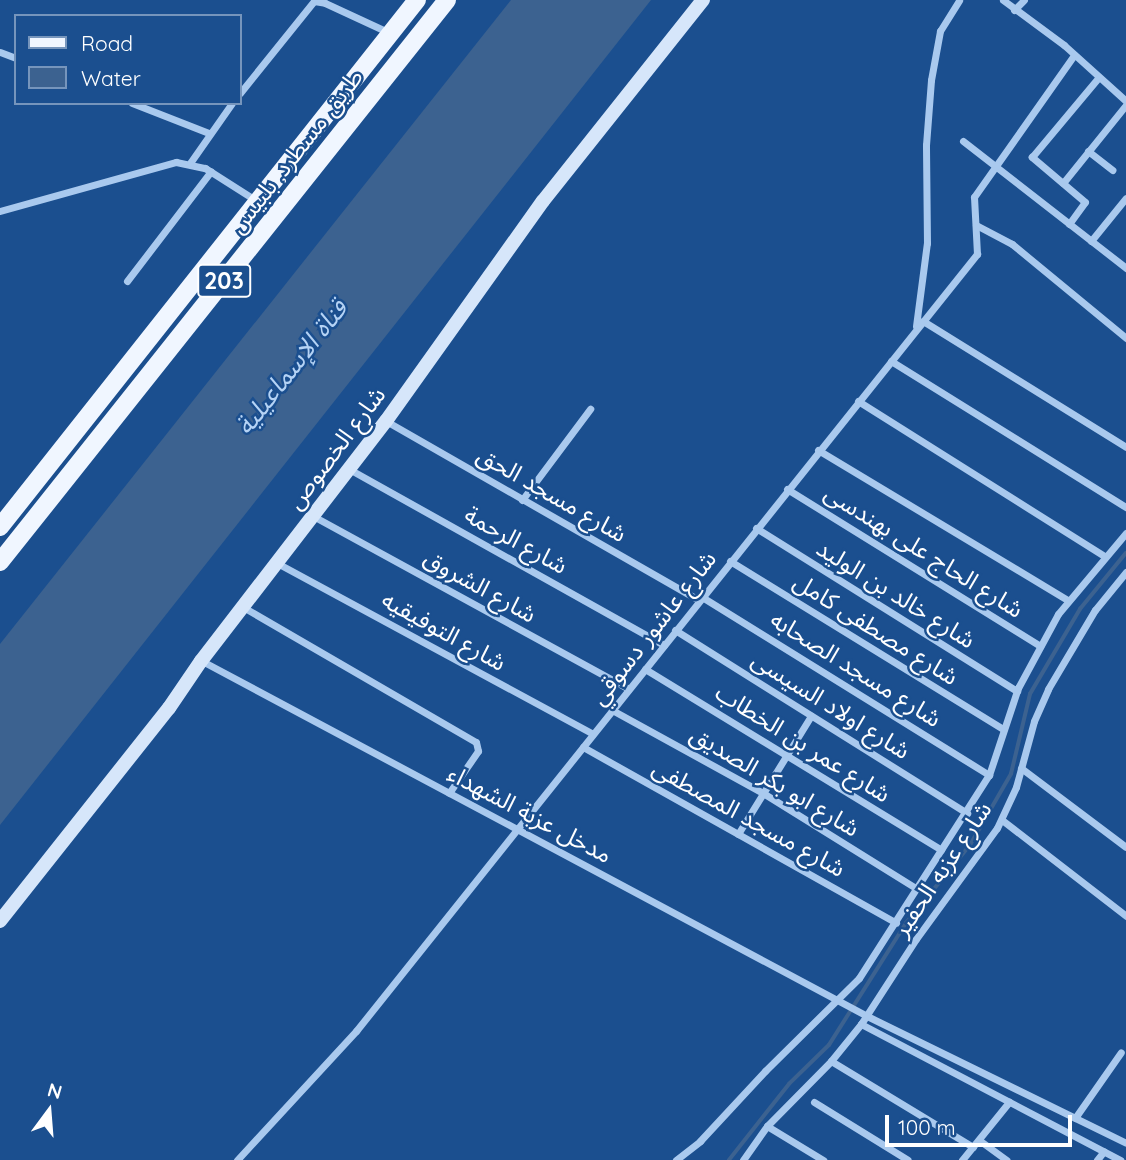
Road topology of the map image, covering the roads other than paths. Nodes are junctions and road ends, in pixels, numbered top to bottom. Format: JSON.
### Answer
{"nodes":[{"id":1,"x":417,"y":0,"type":"edge"},
{"id":2,"x":447,"y":0,"type":"edge"},
{"id":3,"x":703,"y":0,"type":"edge"},
{"id":4,"x":959,"y":0,"type":"edge"},
{"id":5,"x":1003,"y":0,"type":"edge"},
{"id":6,"x":1024,"y":0,"type":"edge"},
{"id":7,"x":1014,"y":10,"type":"junction"},
{"id":8,"x":390,"y":33,"type":"junction"},
{"id":9,"x":1074,"y":55,"type":"junction"},
{"id":10,"x":1098,"y":78,"type":"junction"},
{"id":11,"x":242,"y":91,"type":"edge"},
{"id":12,"x":1126,"y":103,"type":"edge"},
{"id":13,"x":137,"y":105,"type":"edge"},
{"id":14,"x":230,"y":105,"type":"edge"},
{"id":15,"x":209,"y":133,"type":"junction"},
{"id":16,"x":963,"y":141,"type":"dead end"},
{"id":17,"x":1088,"y":151,"type":"junction"},
{"id":18,"x":190,"y":163,"type":"junction"},
{"id":19,"x":996,"y":168,"type":"junction"},
{"id":20,"x":1112,"y":170,"type":"dead end"},
{"id":21,"x":211,"y":171,"type":"junction"},
{"id":22,"x":1063,"y":183,"type":"junction"},
{"id":23,"x":1126,"y":198,"type":"edge"},
{"id":24,"x":257,"y":201,"type":"junction"},
{"id":25,"x":0,"y":211,"type":"edge"},
{"id":26,"x":1069,"y":224,"type":"junction"},
{"id":27,"x":976,"y":225,"type":"junction"},
{"id":28,"x":1091,"y":241,"type":"junction"},
{"id":29,"x":1126,"y":268,"type":"edge"},
{"id":30,"x":127,"y":281,"type":"dead end"},
{"id":31,"x":923,"y":321,"type":"junction"},
{"id":32,"x":915,"y":330,"type":"junction"},
{"id":33,"x":1126,"y":338,"type":"edge"},
{"id":34,"x":891,"y":360,"type":"junction"},
{"id":35,"x":858,"y":401,"type":"junction"},
{"id":36,"x":590,"y":409,"type":"dead end"},
{"id":37,"x":386,"y":421,"type":"junction"},
{"id":38,"x":1126,"y":447,"type":"edge"},
{"id":39,"x":818,"y":450,"type":"junction"},
{"id":40,"x":349,"y":469,"type":"junction"},
{"id":41,"x":787,"y":489,"type":"junction"},
{"id":42,"x":523,"y":500,"type":"junction"},
{"id":43,"x":1126,"y":507,"type":"edge"},
{"id":44,"x":313,"y":516,"type":"junction"},
{"id":45,"x":0,"y":527,"type":"edge"},
{"id":46,"x":756,"y":528,"type":"junction"},
{"id":47,"x":1126,"y":533,"type":"edge"},
{"id":48,"x":1104,"y":556,"type":"junction"},
{"id":49,"x":730,"y":561,"type":"junction"},
{"id":50,"x":0,"y":562,"type":"edge"},
{"id":51,"x":277,"y":562,"type":"junction"},
{"id":52,"x":1126,"y":572,"type":"edge"},
{"id":53,"x":700,"y":598,"type":"junction"},
{"id":54,"x":1068,"y":600,"type":"junction"},
{"id":55,"x":243,"y":607,"type":"junction"},
{"id":56,"x":675,"y":631,"type":"junction"},
{"id":57,"x":664,"y":645,"type":"junction"},
{"id":58,"x":1040,"y":646,"type":"junction"},
{"id":59,"x":201,"y":661,"type":"junction"},
{"id":60,"x":645,"y":669,"type":"junction"},
{"id":61,"x":629,"y":689,"type":"junction"},
{"id":62,"x":1017,"y":691,"type":"junction"},
{"id":63,"x":612,"y":710,"type":"junction"},
{"id":64,"x":811,"y":716,"type":"junction"},
{"id":65,"x":1003,"y":729,"type":"junction"},
{"id":66,"x":593,"y":734,"type":"junction"},
{"id":67,"x":583,"y":747,"type":"junction"},
{"id":68,"x":787,"y":755,"type":"junction"},
{"id":69,"x":1021,"y":768,"type":"junction"},
{"id":70,"x":989,"y":775,"type":"junction"},
{"id":71,"x":449,"y":793,"type":"junction"},
{"id":72,"x":763,"y":793,"type":"junction"},
{"id":73,"x":967,"y":813,"type":"junction"},
{"id":74,"x":1002,"y":820,"type":"junction"},
{"id":75,"x":518,"y":830,"type":"junction"},
{"id":76,"x":738,"y":834,"type":"junction"},
{"id":77,"x":1126,"y":847,"type":"edge"},
{"id":78,"x":941,"y":850,"type":"junction"},
{"id":79,"x":917,"y":889,"type":"junction"},
{"id":80,"x":1126,"y":916,"type":"edge"},
{"id":81,"x":0,"y":921,"type":"edge"},
{"id":82,"x":896,"y":923,"type":"junction"},
{"id":83,"x":838,"y":1001,"type":"junction"},
{"id":84,"x":864,"y":1019,"type":"junction"},
{"id":85,"x":1121,"y":1052,"type":"dead end"},
{"id":86,"x":831,"y":1061,"type":"junction"},
{"id":87,"x":814,"y":1102,"type":"dead end"},
{"id":88,"x":1009,"y":1102,"type":"junction"},
{"id":89,"x":1075,"y":1118,"type":"junction"},
{"id":90,"x":767,"y":1126,"type":"junction"},
{"id":91,"x":979,"y":1140,"type":"junction"},
{"id":92,"x":1126,"y":1142,"type":"edge"},
{"id":93,"x":973,"y":1147,"type":"junction"},
{"id":94,"x":1104,"y":1151,"type":"junction"},
{"id":95,"x":237,"y":1160,"type":"edge"},
{"id":96,"x":676,"y":1160,"type":"edge"},
{"id":97,"x":744,"y":1160,"type":"edge"},
{"id":98,"x":823,"y":1160,"type":"edge"},
{"id":99,"x":908,"y":1160,"type":"edge"},
{"id":100,"x":962,"y":1160,"type":"edge"},
{"id":101,"x":1007,"y":1160,"type":"edge"},
{"id":102,"x":1097,"y":1160,"type":"edge"},
{"id":103,"x":1120,"y":1160,"type":"edge"}],
"edges":[{"from":1,"to":8,"type":"main road","name":"طريق مسطرد, بلبيس","number":"203"},
{"from":2,"to":50,"type":"main road","name":"طريق مسطرد, بلبيس","number":"203"},
{"from":3,"to":37,"type":"main road","name":"شارع الخصوص"},
{"from":4,"to":32,"type":"street"},
{"from":5,"to":7,"type":"street"},
{"from":6,"to":7,"type":"street"},
{"from":7,"to":9,"type":"street"},
{"from":8,"to":11,"type":"street"},
{"from":8,"to":24,"type":"main road","name":"طريق مسطرد, بلبيس","number":"203"},
{"from":9,"to":10,"type":"street"},
{"from":9,"to":19,"type":"street","name":"شارع عاشور دسوقي"},
{"from":10,"to":12,"type":"street"},
{"from":10,"to":22,"type":"street"},
{"from":12,"to":17,"type":"street"},
{"from":13,"to":15,"type":"street"},
{"from":14,"to":15,"type":"street"},
{"from":15,"to":18,"type":"street"},
{"from":16,"to":19,"type":"street"},
{"from":17,"to":20,"type":"street"},
{"from":17,"to":22,"type":"street"},
{"from":18,"to":21,"type":"street"},
{"from":18,"to":25,"type":"street"},
{"from":19,"to":26,"type":"street"},
{"from":19,"to":27,"type":"street","name":"شارع عاشور دسوقي"},
{"from":21,"to":24,"type":"street"},
{"from":21,"to":30,"type":"street"},
{"from":22,"to":26,"type":"street"},
{"from":23,"to":28,"type":"street"},
{"from":24,"to":45,"type":"main road","name":"طريق مسطرد, بلبيس","number":"203"},
{"from":26,"to":28,"type":"street"},
{"from":27,"to":31,"type":"street","name":"شارع عاشور دسوقي"},
{"from":27,"to":33,"type":"street"},
{"from":28,"to":29,"type":"street"},
{"from":31,"to":32,"type":"street","name":"شارع عاشور دسوقي"},
{"from":31,"to":38,"type":"street"},
{"from":32,"to":34,"type":"street","name":"شارع عاشور دسوقي"},
{"from":34,"to":35,"type":"street","name":"شارع عاشور دسوقي"},
{"from":34,"to":43,"type":"street"},
{"from":35,"to":39,"type":"street","name":"شارع عاشور دسوقي"},
{"from":35,"to":48,"type":"street"},
{"from":36,"to":42,"type":"street"},
{"from":37,"to":40,"type":"main road","name":"شارع الخصوص"},
{"from":37,"to":42,"type":"street","name":"شارع مسجد الحق"},
{"from":39,"to":41,"type":"street","name":"شارع عاشور دسوقي"},
{"from":39,"to":54,"type":"street"},
{"from":40,"to":44,"type":"main road","name":"شارع الخصوص"},
{"from":40,"to":57,"type":"street","name":"شارع الرحمة"},
{"from":41,"to":46,"type":"street","name":"شارع عاشور دسوقي"},
{"from":41,"to":58,"type":"street","name":"شارع الحاج على بهندسى"},
{"from":42,"to":53,"type":"street","name":"شارع مسجد الحق"},
{"from":44,"to":51,"type":"main road","name":"شارع الخصوص"},
{"from":44,"to":61,"type":"street","name":"شارع الشروق"},
{"from":46,"to":49,"type":"street","name":"شارع عاشور دسوقي"},
{"from":46,"to":62,"type":"street","name":"شارع خالد بن الوليد"},
{"from":47,"to":48,"type":"street"},
{"from":48,"to":54,"type":"street"},
{"from":49,"to":53,"type":"street","name":"شارع عاشور دسوقي"},
{"from":49,"to":65,"type":"street","name":"شارع مصطفى كامل"},
{"from":51,"to":55,"type":"main road","name":"شارع الخصوص"},
{"from":51,"to":66,"type":"street","name":"شارع التوفيقيه"},
{"from":52,"to":69,"type":"street","name":"شارع عزبه الحفير"},
{"from":53,"to":56,"type":"street","name":"شارع عاشور دسوقي"},
{"from":53,"to":70,"type":"street","name":"شارع مسجد الصحابه"},
{"from":54,"to":58,"type":"street"},
{"from":55,"to":59,"type":"main road","name":"شارع الخصوص"},
{"from":55,"to":71,"type":"street"},
{"from":56,"to":57,"type":"street","name":"شارع عاشور دسوقي"},
{"from":56,"to":64,"type":"street","name":"شارع اولاد السيسى"},
{"from":57,"to":60,"type":"street","name":"شارع عاشور دسوقي"},
{"from":58,"to":62,"type":"street"},
{"from":59,"to":71,"type":"street","name":"مدخل عزبة الشهداء"},
{"from":59,"to":81,"type":"main road","name":"شارع الخصوص"},
{"from":60,"to":61,"type":"street","name":"شارع عاشور دسوقي"},
{"from":60,"to":68,"type":"street","name":"شارع عمر بن الخطاب"},
{"from":61,"to":63,"type":"street","name":"شارع عاشور دسوقي"},
{"from":62,"to":65,"type":"street"},
{"from":63,"to":66,"type":"street","name":"شارع عاشور دسوقي"},
{"from":63,"to":72,"type":"street","name":"شارع ابو بكر الصديق"},
{"from":64,"to":68,"type":"street"},
{"from":64,"to":73,"type":"street","name":"شارع اولاد السيسى"},
{"from":65,"to":70,"type":"street"},
{"from":66,"to":67,"type":"street","name":"شارع عاشور دسوقي"},
{"from":67,"to":75,"type":"street","name":"شارع عاشور دسوقي"},
{"from":67,"to":76,"type":"street","name":"شارع مسجد المصطفى"},
{"from":68,"to":72,"type":"street"},
{"from":68,"to":78,"type":"street","name":"شارع عمر بن الخطاب"},
{"from":69,"to":74,"type":"street","name":"شارع عزبه الحفير"},
{"from":69,"to":77,"type":"street"},
{"from":70,"to":73,"type":"street"},
{"from":71,"to":75,"type":"street","name":"مدخل عزبة الشهداء"},
{"from":72,"to":76,"type":"street"},
{"from":72,"to":79,"type":"street","name":"شارع ابو بكر الصديق"},
{"from":73,"to":78,"type":"street"},
{"from":74,"to":80,"type":"street"},
{"from":74,"to":84,"type":"street","name":"شارع عزبه الحفير"},
{"from":75,"to":83,"type":"street","name":"مدخل عزبة الشهداء"},
{"from":75,"to":95,"type":"street","name":"شارع عاشور دسوقي"},
{"from":76,"to":82,"type":"street","name":"شارع مسجد المصطفى"},
{"from":78,"to":79,"type":"street"},
{"from":79,"to":82,"type":"street"},
{"from":82,"to":83,"type":"street"},
{"from":83,"to":84,"type":"street","name":"مدخل عزبة الشهداء"},
{"from":83,"to":96,"type":"street"},
{"from":84,"to":86,"type":"street","name":"شارع عزبه الحفير"},
{"from":84,"to":88,"type":"street"},
{"from":84,"to":89,"type":"street"},
{"from":85,"to":89,"type":"street"},
{"from":86,"to":90,"type":"street","name":"شارع عزبه الحفير"},
{"from":86,"to":93,"type":"street"},
{"from":87,"to":99,"type":"street"},
{"from":88,"to":91,"type":"street"},
{"from":88,"to":94,"type":"street"},
{"from":89,"to":92,"type":"street"},
{"from":90,"to":97,"type":"street","name":"شارع عزبه الحفير"},
{"from":90,"to":98,"type":"street"},
{"from":91,"to":93,"type":"street"},
{"from":91,"to":101,"type":"street"},
{"from":93,"to":100,"type":"street"},
{"from":94,"to":102,"type":"street"},
{"from":94,"to":103,"type":"street"}]}
